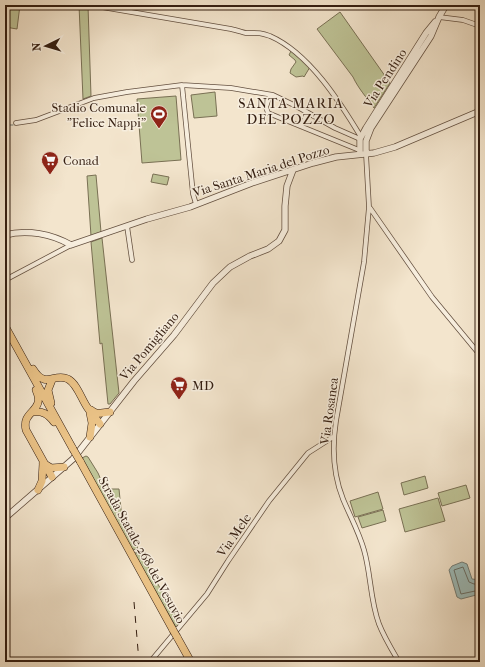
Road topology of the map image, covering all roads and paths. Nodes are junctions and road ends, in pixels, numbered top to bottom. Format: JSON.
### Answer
{"nodes":[{"id":1,"x":90,"y":5,"type":"edge"},
{"id":2,"x":446,"y":5,"type":"edge"},
{"id":3,"x":439,"y":17,"type":"junction"},
{"id":4,"x":480,"y":26,"type":"edge"},
{"id":5,"x":182,"y":86,"type":"junction"},
{"id":6,"x":270,"y":94,"type":"junction"},
{"id":7,"x":480,"y":111,"type":"edge"},
{"id":8,"x":308,"y":113,"type":"junction"},
{"id":9,"x":16,"y":123,"type":"dead end"},
{"id":10,"x":301,"y":126,"type":"junction"},
{"id":11,"x":360,"y":138,"type":"junction"},
{"id":12,"x":362,"y":152,"type":"junction"},
{"id":13,"x":293,"y":170,"type":"junction"},
{"id":14,"x":282,"y":173,"type":"junction"},
{"id":15,"x":287,"y":186,"type":"junction"},
{"id":16,"x":196,"y":204,"type":"junction"},
{"id":17,"x":369,"y":207,"type":"junction"},
{"id":18,"x":127,"y":226,"type":"junction"},
{"id":19,"x":5,"y":235,"type":"edge"},
{"id":20,"x":72,"y":245,"type":"junction"},
{"id":21,"x":132,"y":260,"type":"dead end"},
{"id":22,"x":5,"y":280,"type":"edge"},
{"id":23,"x":7,"y":329,"type":"edge"},
{"id":24,"x":19,"y":352,"type":"junction"},
{"id":25,"x":480,"y":354,"type":"edge"},
{"id":26,"x":26,"y":364,"type":"junction"},
{"id":27,"x":52,"y":380,"type":"junction"},
{"id":28,"x":88,"y":408,"type":"junction"},
{"id":29,"x":33,"y":412,"type":"junction"},
{"id":30,"x":110,"y":412,"type":"junction"},
{"id":31,"x":59,"y":424,"type":"junction"},
{"id":32,"x":100,"y":424,"type":"junction"},
{"id":33,"x":90,"y":437,"type":"junction"},
{"id":34,"x":333,"y":437,"type":"junction"},
{"id":35,"x":68,"y":440,"type":"junction"},
{"id":36,"x":43,"y":463,"type":"junction"},
{"id":37,"x":64,"y":467,"type":"junction"},
{"id":38,"x":52,"y":477,"type":"junction"},
{"id":39,"x":38,"y":490,"type":"junction"},
{"id":40,"x":5,"y":518,"type":"edge"},
{"id":41,"x":152,"y":661,"type":"edge"},
{"id":42,"x":191,"y":662,"type":"edge"},
{"id":43,"x":399,"y":662,"type":"edge"}],
"edges":[{"from":1,"to":11,"type":"street"},
{"from":2,"to":3,"type":"street","name":"Via Pendino"},
{"from":3,"to":4,"type":"street"},
{"from":3,"to":11,"type":"street","name":"Via Pendino"},
{"from":3,"to":12,"type":"street","name":"Via Pendino"},
{"from":5,"to":6,"type":"street"},
{"from":5,"to":9,"type":"street"},
{"from":5,"to":16,"type":"street"},
{"from":6,"to":8,"type":"street"},
{"from":6,"to":10,"type":"street"},
{"from":7,"to":12,"type":"street","name":"Via Santa Maria del Pozzo"},
{"from":8,"to":10,"type":"street"},
{"from":8,"to":11,"type":"street"},
{"from":10,"to":12,"type":"street"},
{"from":11,"to":12,"type":"street","name":"Via Pendino"},
{"from":12,"to":13,"type":"street","name":"Via Santa Maria del Pozzo"},
{"from":12,"to":17,"type":"street","name":"Via Rosanea"},
{"from":13,"to":14,"type":"street","name":"Via Santa Maria del Pozzo"},
{"from":13,"to":15,"type":"street","name":"Via Pomigliano"},
{"from":14,"to":15,"type":"street","name":"Via Pomigliano"},
{"from":14,"to":16,"type":"street","name":"Via Santa Maria del Pozzo"},
{"from":15,"to":30,"type":"street","name":"Via Pomigliano"},
{"from":16,"to":18,"type":"street","name":"Via Santa Maria del Pozzo"},
{"from":17,"to":25,"type":"street"},
{"from":17,"to":34,"type":"street","name":"Via Rosanea"},
{"from":18,"to":20,"type":"street","name":"Via Santa Maria del Pozzo"},
{"from":18,"to":21,"type":"street"},
{"from":19,"to":20,"type":"street"},
{"from":20,"to":22,"type":"street"},
{"from":23,"to":24,"type":"highway"},
{"from":24,"to":26,"type":"highway"},
{"from":24,"to":27,"type":"highway"},
{"from":26,"to":29,"type":"highway"},
{"from":26,"to":31,"type":"highway"},
{"from":27,"to":28,"type":"highway"},
{"from":27,"to":31,"type":"highway"},
{"from":28,"to":30,"type":"highway"},
{"from":28,"to":32,"type":"highway"},
{"from":28,"to":33,"type":"highway"},
{"from":29,"to":35,"type":"highway"},
{"from":29,"to":36,"type":"highway"},
{"from":30,"to":32,"type":"street","name":"Via Pomigliano"},
{"from":31,"to":35,"type":"highway"},
{"from":32,"to":33,"type":"street","name":"Via Pomigliano"},
{"from":33,"to":37,"type":"street","name":"Via Pomigliano"},
{"from":34,"to":41,"type":"street","name":"Via Mele"},
{"from":34,"to":43,"type":"street","name":"Via Rosanea"},
{"from":35,"to":42,"type":"highway","name":"Strada Statale 268 del Vesuvio","bridge":true},
{"from":36,"to":37,"type":"highway"},
{"from":36,"to":38,"type":"highway"},
{"from":36,"to":39,"type":"highway"},
{"from":37,"to":38,"type":"street","name":"Via Pomigliano"},
{"from":38,"to":39,"type":"street","name":"Via Pomigliano"},
{"from":39,"to":40,"type":"street","name":"Via Pomigliano"}]}
